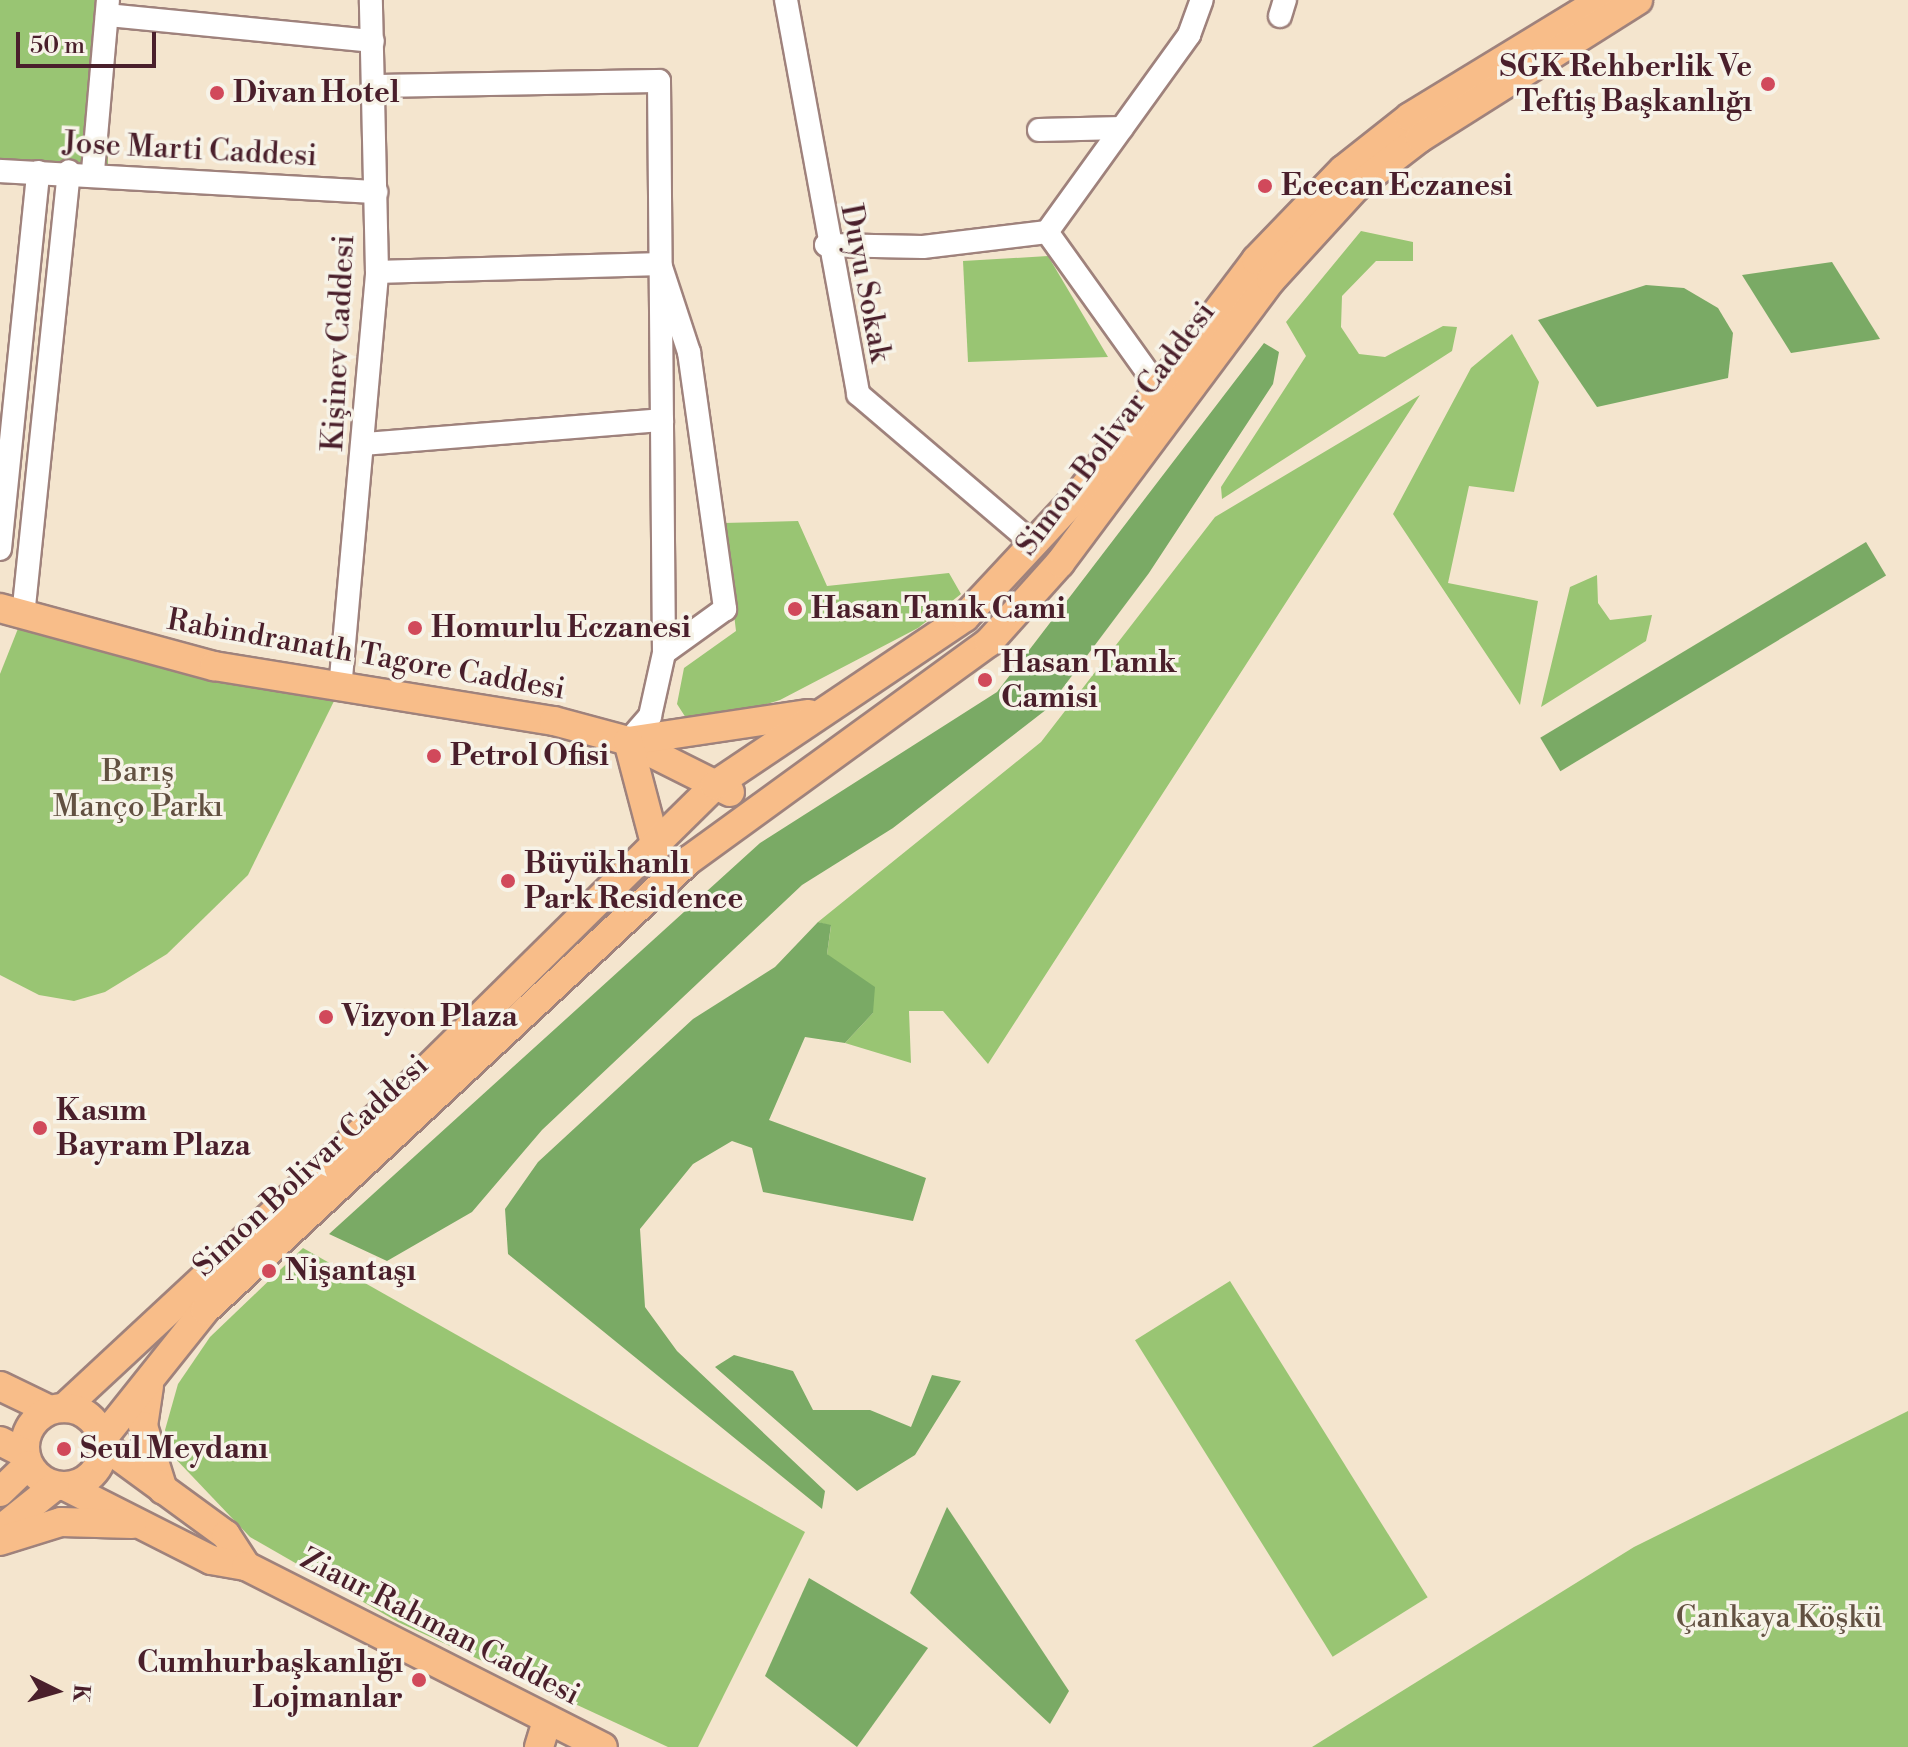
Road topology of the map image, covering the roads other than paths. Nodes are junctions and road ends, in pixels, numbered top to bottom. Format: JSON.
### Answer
{"nodes":[{"id":1,"x":371,"y":0,"type":"edge"},
{"id":2,"x":786,"y":0,"type":"edge"},
{"id":3,"x":796,"y":0,"type":"edge"},
{"id":4,"x":1202,"y":0,"type":"edge"},
{"id":5,"x":1602,"y":0,"type":"edge"},
{"id":6,"x":1638,"y":0,"type":"edge"},
{"id":7,"x":108,"y":8,"type":"edge"},
{"id":8,"x":373,"y":41,"type":"junction"},
{"id":9,"x":375,"y":86,"type":"junction"},
{"id":10,"x":1122,"y":128,"type":"junction"},
{"id":11,"x":1039,"y":130,"type":"dead end"},
{"id":12,"x":0,"y":171,"type":"edge"},
{"id":13,"x":69,"y":171,"type":"junction"},
{"id":14,"x":93,"y":171,"type":"junction"},
{"id":15,"x":38,"y":172,"type":"junction"},
{"id":16,"x":376,"y":192,"type":"junction"},
{"id":17,"x":1047,"y":232,"type":"junction"},
{"id":18,"x":826,"y":245,"type":"junction"},
{"id":19,"x":660,"y":264,"type":"junction"},
{"id":20,"x":377,"y":272,"type":"junction"},
{"id":21,"x":1158,"y":387,"type":"junction"},
{"id":22,"x":662,"y":420,"type":"junction"},
{"id":23,"x":364,"y":444,"type":"junction"},
{"id":24,"x":1035,"y":545,"type":"junction"},
{"id":25,"x":0,"y":549,"type":"edge"},
{"id":26,"x":11,"y":612,"type":"edge"},
{"id":27,"x":664,"y":653,"type":"junction"},
{"id":28,"x":340,"y":689,"type":"junction"},
{"id":29,"x":812,"y":713,"type":"junction"},
{"id":30,"x":628,"y":741,"type":"junction"},
{"id":31,"x":715,"y":785,"type":"junction"},
{"id":32,"x":756,"y":804,"type":"junction"},
{"id":33,"x":656,"y":847,"type":"junction"},
{"id":34,"x":0,"y":1386,"type":"edge"},
{"id":35,"x":149,"y":1386,"type":"junction"},
{"id":36,"x":57,"y":1409,"type":"junction"},
{"id":37,"x":102,"y":1442,"type":"junction"},
{"id":38,"x":18,"y":1453,"type":"edge"},
{"id":39,"x":61,"y":1486,"type":"junction"},
{"id":40,"x":163,"y":1491,"type":"junction"},
{"id":41,"x":0,"y":1492,"type":"edge"},
{"id":42,"x":143,"y":1525,"type":"junction"},
{"id":43,"x":0,"y":1530,"type":"edge"},
{"id":44,"x":0,"y":1541,"type":"edge"},
{"id":45,"x":246,"y":1566,"type":"junction"},
{"id":46,"x":543,"y":1734,"type":"edge"},
{"id":47,"x":603,"y":1747,"type":"edge"}],
"edges":[{"from":1,"to":8,"type":"street","name":"Kişinev Caddesi"},
{"from":2,"to":3,"type":"street"},
{"from":2,"to":18,"type":"street","name":"Duyu Sokak"},
{"from":4,"to":10,"type":"street"},
{"from":5,"to":21,"type":"main road","name":"Simon Bolivar Caddesi"},
{"from":6,"to":32,"type":"main road","name":"Simon Bolivar Caddesi"},
{"from":7,"to":8,"type":"street"},
{"from":7,"to":14,"type":"street"},
{"from":8,"to":9,"type":"street","name":"Kişinev Caddesi"},
{"from":9,"to":16,"type":"street","name":"Kişinev Caddesi"},
{"from":9,"to":19,"type":"street"},
{"from":10,"to":11,"type":"street"},
{"from":10,"to":17,"type":"street"},
{"from":12,"to":15,"type":"street","name":"Jose Marti Caddesi"},
{"from":13,"to":14,"type":"street","name":"Jose Marti Caddesi"},
{"from":13,"to":15,"type":"street","name":"Jose Marti Caddesi"},
{"from":13,"to":26,"type":"street"},
{"from":14,"to":16,"type":"street","name":"Jose Marti Caddesi"},
{"from":15,"to":25,"type":"street"},
{"from":16,"to":20,"type":"street","name":"Kişinev Caddesi"},
{"from":17,"to":18,"type":"street"},
{"from":17,"to":21,"type":"street"},
{"from":18,"to":24,"type":"street","name":"Duyu Sokak"},
{"from":19,"to":20,"type":"street"},
{"from":19,"to":22,"type":"street"},
{"from":19,"to":27,"type":"street"},
{"from":20,"to":23,"type":"street","name":"Kişinev Caddesi"},
{"from":21,"to":24,"type":"main road","name":"Simon Bolivar Caddesi"},
{"from":22,"to":23,"type":"street"},
{"from":22,"to":27,"type":"street"},
{"from":23,"to":28,"type":"street","name":"Kişinev Caddesi"},
{"from":24,"to":29,"type":"main road","name":"Simon Bolivar Caddesi"},
{"from":26,"to":28,"type":"main road","name":"Rabindranath Tagore Caddesi"},
{"from":27,"to":30,"type":"street"},
{"from":28,"to":30,"type":"main road","name":"Rabindranath Tagore Caddesi"},
{"from":29,"to":30,"type":"main road","name":"Rabindranath Tagore Caddesi"},
{"from":29,"to":31,"type":"main road","name":"Simon Bolivar Caddesi"},
{"from":30,"to":31,"type":"main road","name":"Rabindranath Tagore Caddesi"},
{"from":30,"to":33,"type":"main road"},
{"from":31,"to":32,"type":"main road","name":"Rabindranath Tagore Caddesi"},
{"from":31,"to":33,"type":"main road","name":"Simon Bolivar Caddesi"},
{"from":32,"to":35,"type":"main road","name":"Simon Bolivar Caddesi"},
{"from":33,"to":36,"type":"main road","name":"Simon Bolivar Caddesi"},
{"from":34,"to":36,"type":"main road"},
{"from":35,"to":37,"type":"main road","name":"Simon Bolivar Caddesi"},
{"from":35,"to":40,"type":"main road"},
{"from":36,"to":37,"type":"main road"},
{"from":36,"to":38,"type":"main road"},
{"from":37,"to":39,"type":"main road"},
{"from":37,"to":40,"type":"main road","name":"Ziaur Rahman Caddesi"},
{"from":38,"to":39,"type":"main road"},
{"from":38,"to":41,"type":"main road"},
{"from":39,"to":42,"type":"main road","name":"Ziaur Rahman Caddesi"},
{"from":39,"to":43,"type":"main road"},
{"from":40,"to":45,"type":"main road","name":"Ziaur Rahman Caddesi"},
{"from":42,"to":44,"type":"main road"},
{"from":42,"to":45,"type":"main road","name":"Ziaur Rahman Caddesi"},
{"from":45,"to":46,"type":"main road","name":"Ziaur Rahman Caddesi"},
{"from":46,"to":47,"type":"main road","name":"Ziaur Rahman Caddesi"}]}
